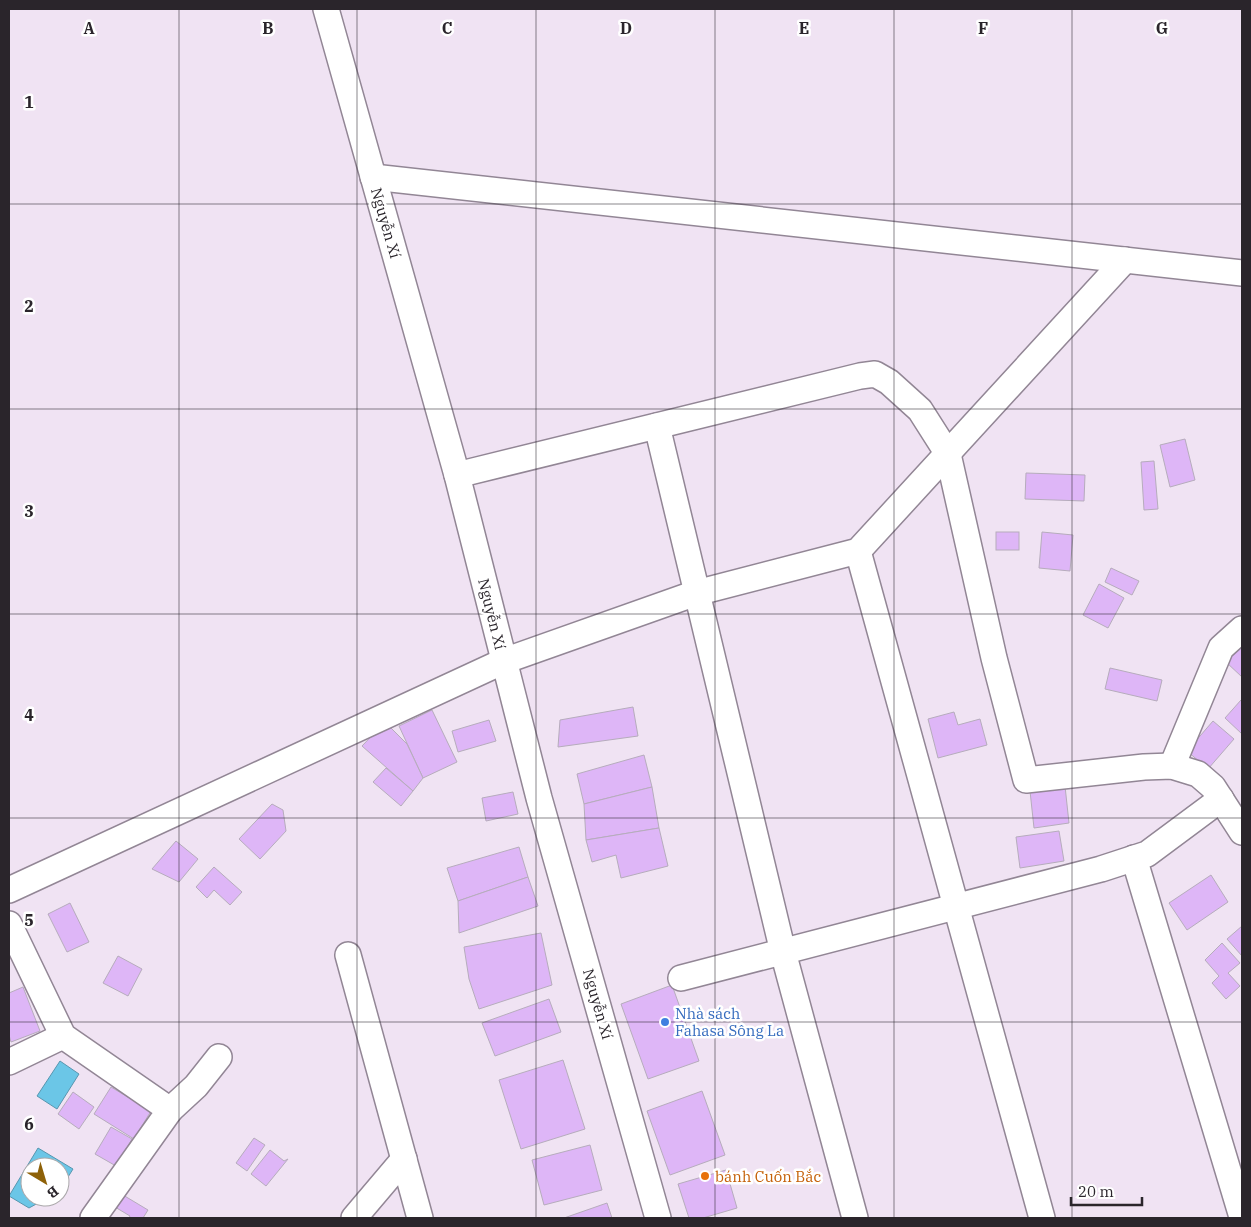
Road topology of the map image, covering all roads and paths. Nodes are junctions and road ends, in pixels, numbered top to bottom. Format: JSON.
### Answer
{"nodes":[{"id":1,"x":326,"y":9,"type":"edge"},
{"id":2,"x":373,"y":177,"type":"junction"},
{"id":3,"x":1125,"y":260,"type":"junction"},
{"id":4,"x":1242,"y":273,"type":"edge"},
{"id":5,"x":657,"y":426,"type":"junction"},
{"id":6,"x":948,"y":454,"type":"junction"},
{"id":7,"x":457,"y":475,"type":"junction"},
{"id":8,"x":858,"y":551,"type":"junction"},
{"id":9,"x":696,"y":593,"type":"junction"},
{"id":10,"x":1242,"y":628,"type":"edge"},
{"id":11,"x":504,"y":661,"type":"junction"},
{"id":12,"x":1172,"y":766,"type":"junction"},
{"id":13,"x":1221,"y":799,"type":"junction"},
{"id":14,"x":1242,"y":832,"type":"edge"},
{"id":15,"x":1134,"y":858,"type":"junction"},
{"id":16,"x":9,"y":890,"type":"edge"},
{"id":17,"x":956,"y":906,"type":"junction"},
{"id":18,"x":9,"y":924,"type":"edge"},
{"id":19,"x":783,"y":952,"type":"junction"},
{"id":20,"x":348,"y":955,"type":"dead end"},
{"id":21,"x":681,"y":978,"type":"dead end"},
{"id":22,"x":63,"y":1036,"type":"junction"},
{"id":23,"x":219,"y":1056,"type":"dead end"},
{"id":24,"x":9,"y":1062,"type":"edge"},
{"id":25,"x":170,"y":1110,"type":"junction"},
{"id":26,"x":404,"y":1159,"type":"junction"},
{"id":27,"x":1242,"y":1217,"type":"edge"},
{"id":28,"x":93,"y":1218,"type":"edge"},
{"id":29,"x":354,"y":1218,"type":"edge"},
{"id":30,"x":420,"y":1218,"type":"edge"},
{"id":31,"x":658,"y":1218,"type":"edge"},
{"id":32,"x":855,"y":1218,"type":"edge"},
{"id":33,"x":1042,"y":1218,"type":"edge"}],
"edges":[{"from":1,"to":2,"type":"street","name":"Nguyễn Xí"},
{"from":2,"to":3,"type":"street"},
{"from":2,"to":7,"type":"street","name":"Nguyễn Xí"},
{"from":3,"to":4,"type":"street"},
{"from":3,"to":6,"type":"street"},
{"from":5,"to":6,"type":"street"},
{"from":5,"to":7,"type":"street"},
{"from":5,"to":9,"type":"street"},
{"from":6,"to":8,"type":"street"},
{"from":6,"to":12,"type":"street"},
{"from":7,"to":11,"type":"street","name":"Nguyễn Xí"},
{"from":8,"to":9,"type":"street"},
{"from":8,"to":17,"type":"street"},
{"from":9,"to":11,"type":"street"},
{"from":9,"to":19,"type":"street"},
{"from":10,"to":12,"type":"street"},
{"from":11,"to":16,"type":"street"},
{"from":11,"to":31,"type":"street","name":"Nguyễn Xí"},
{"from":12,"to":13,"type":"street"},
{"from":13,"to":14,"type":"street"},
{"from":13,"to":15,"type":"street"},
{"from":15,"to":17,"type":"street"},
{"from":15,"to":27,"type":"street"},
{"from":17,"to":19,"type":"street"},
{"from":17,"to":33,"type":"street"},
{"from":18,"to":22,"type":"street"},
{"from":19,"to":21,"type":"street"},
{"from":19,"to":32,"type":"street"},
{"from":20,"to":26,"type":"street"},
{"from":22,"to":24,"type":"street"},
{"from":22,"to":25,"type":"street"},
{"from":23,"to":25,"type":"street"},
{"from":25,"to":28,"type":"street"},
{"from":26,"to":29,"type":"street"},
{"from":26,"to":30,"type":"street"}]}
